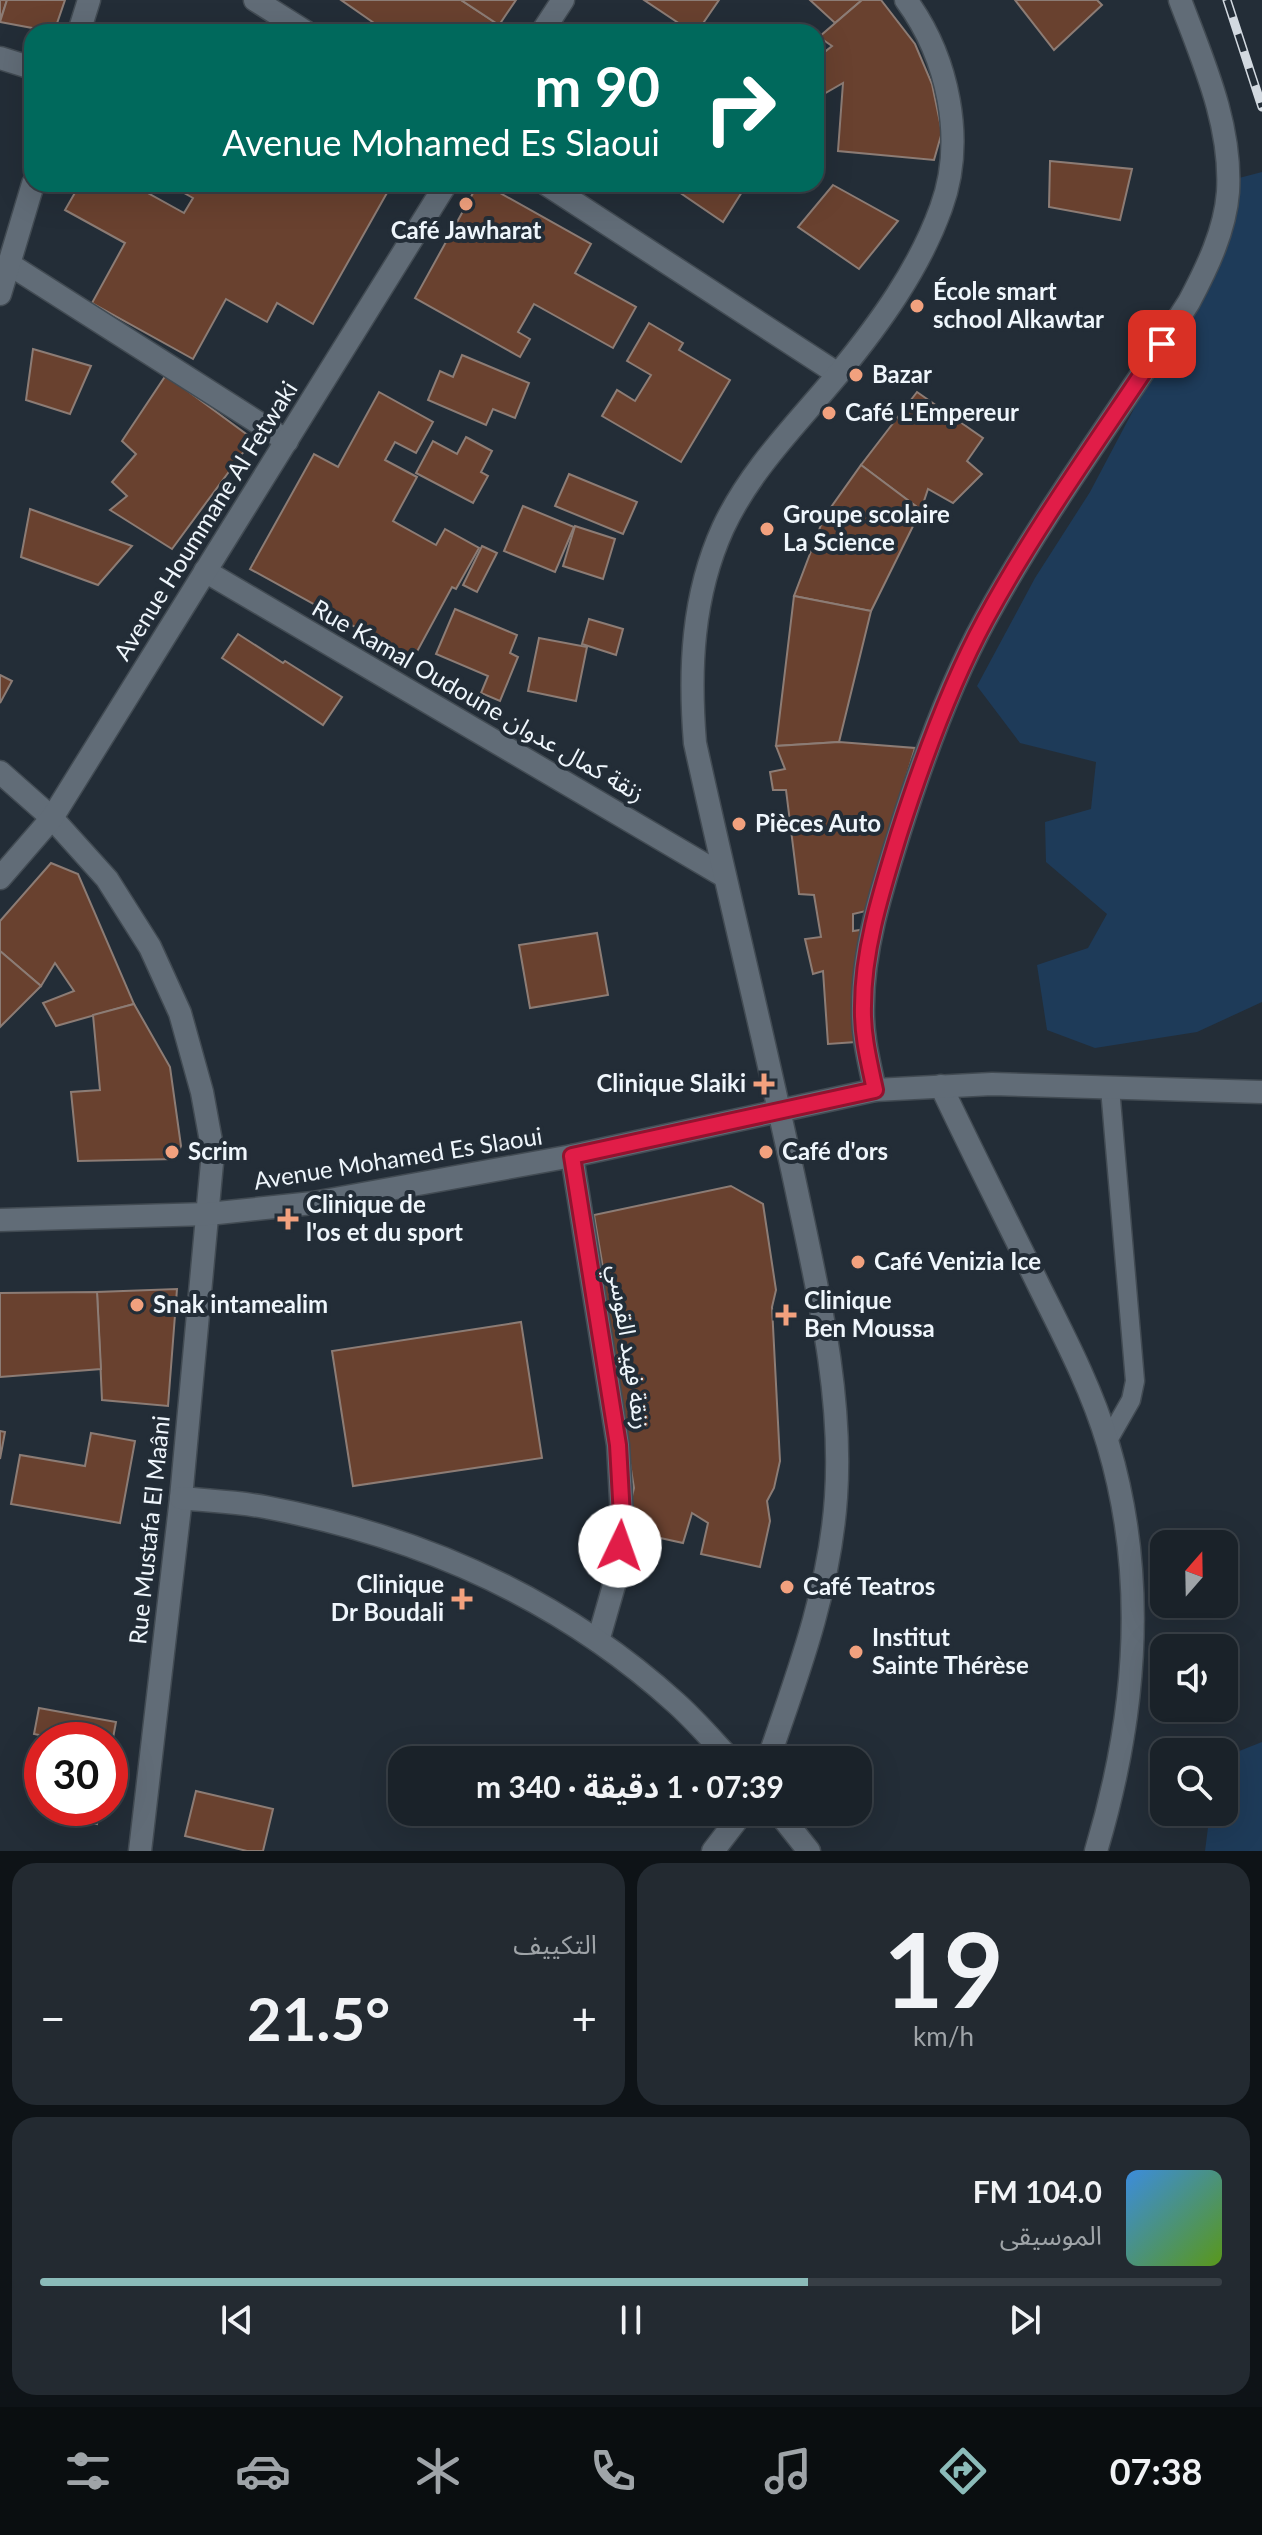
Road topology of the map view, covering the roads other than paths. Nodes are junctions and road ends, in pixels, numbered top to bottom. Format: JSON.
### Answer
{"nodes":[{"id":1,"x":89,"y":0,"type":"edge"},
{"id":2,"x":255,"y":0,"type":"edge"},
{"id":3,"x":563,"y":0,"type":"edge"},
{"id":4,"x":906,"y":0,"type":"edge"},
{"id":5,"x":1180,"y":0,"type":"edge"},
{"id":6,"x":82,"y":24,"type":"edge"},
{"id":7,"x":293,"y":24,"type":"edge"},
{"id":8,"x":547,"y":24,"type":"edge"},
{"id":9,"x":0,"y":58,"type":"edge"},
{"id":10,"x":24,"y":66,"type":"edge"},
{"id":11,"x":31,"y":192,"type":"edge"},
{"id":12,"x":441,"y":192,"type":"edge"},
{"id":13,"x":558,"y":192,"type":"edge"},
{"id":14,"x":9,"y":264,"type":"junction"},
{"id":15,"x":0,"y":294,"type":"edge"},
{"id":16,"x":838,"y":374,"type":"junction"},
{"id":17,"x":287,"y":441,"type":"junction"},
{"id":18,"x":205,"y":571,"type":"junction"},
{"id":19,"x":0,"y":772,"type":"edge"},
{"id":20,"x":52,"y":818,"type":"junction"},
{"id":21,"x":724,"y":876,"type":"junction"},
{"id":22,"x":0,"y":878,"type":"edge"},
{"id":23,"x":941,"y":1086,"type":"junction"},
{"id":24,"x":1110,"y":1088,"type":"junction"},
{"id":25,"x":875,"y":1090,"type":"junction"},
{"id":26,"x":1262,"y":1092,"type":"edge"},
{"id":27,"x":779,"y":1110,"type":"junction"},
{"id":28,"x":572,"y":1156,"type":"junction"},
{"id":29,"x":208,"y":1214,"type":"junction"},
{"id":30,"x":0,"y":1220,"type":"edge"},
{"id":31,"x":1107,"y":1442,"type":"junction"},
{"id":32,"x":181,"y":1498,"type":"junction"},
{"id":33,"x":598,"y":1641,"type":"junction"},
{"id":34,"x":718,"y":1746,"type":"edge"},
{"id":35,"x":773,"y":1746,"type":"edge"},
{"id":36,"x":732,"y":1826,"type":"edge"},
{"id":37,"x":789,"y":1826,"type":"edge"},
{"id":38,"x":140,"y":1851,"type":"edge"},
{"id":39,"x":713,"y":1851,"type":"edge"},
{"id":40,"x":809,"y":1851,"type":"edge"},
{"id":41,"x":1096,"y":1851,"type":"edge"}],
"edges":[{"from":1,"to":6,"type":"street"},
{"from":2,"to":7,"type":"street"},
{"from":3,"to":8,"type":"street"},
{"from":4,"to":16,"type":"street"},
{"from":5,"to":25,"type":"street"},
{"from":9,"to":10,"type":"street"},
{"from":11,"to":14,"type":"street"},
{"from":12,"to":17,"type":"street","name":"Avenue Hoummane Al Fetwaki"},
{"from":13,"to":16,"type":"street"},
{"from":14,"to":15,"type":"street"},
{"from":14,"to":17,"type":"street"},
{"from":16,"to":21,"type":"street"},
{"from":17,"to":18,"type":"street","name":"Avenue Hoummane Al Fetwaki"},
{"from":18,"to":20,"type":"street","name":"Avenue Hoummane Al Fetwaki"},
{"from":18,"to":21,"type":"street","name":"Rue Kamal Oudoune زنقة كمال عدوان"},
{"from":19,"to":20,"type":"street","name":"Rue Mustafa El Maâni"},
{"from":20,"to":22,"type":"street","name":"Avenue Hoummane Al Fetwaki"},
{"from":20,"to":29,"type":"street","name":"Rue Mustafa El Maâni"},
{"from":21,"to":27,"type":"street"},
{"from":23,"to":24,"type":"street","name":"Avenue Mohamed Es Slaoui"},
{"from":23,"to":25,"type":"street","name":"Avenue Mohamed Es Slaoui"},
{"from":23,"to":31,"type":"street"},
{"from":24,"to":26,"type":"street","name":"Avenue Mohamed Es Slaoui"},
{"from":24,"to":31,"type":"lane"},
{"from":25,"to":27,"type":"street","name":"Avenue Mohamed Es Slaoui"},
{"from":27,"to":28,"type":"street","name":"Avenue Mohamed Es Slaoui"},
{"from":27,"to":35,"type":"street"},
{"from":28,"to":29,"type":"street","name":"Avenue Mohamed Es Slaoui"},
{"from":28,"to":33,"type":"street","name":"زنقة فهيد القوسي"},
{"from":29,"to":30,"type":"street","name":"Avenue Mohamed Es Slaoui"},
{"from":29,"to":32,"type":"street","name":"Rue Mustafa El Maâni"},
{"from":31,"to":41,"type":"street"},
{"from":32,"to":33,"type":"street"},
{"from":32,"to":38,"type":"street","name":"Rue Mustafa El Maâni"},
{"from":33,"to":34,"type":"street"},
{"from":36,"to":39,"type":"street"},
{"from":37,"to":40,"type":"street"}]}
